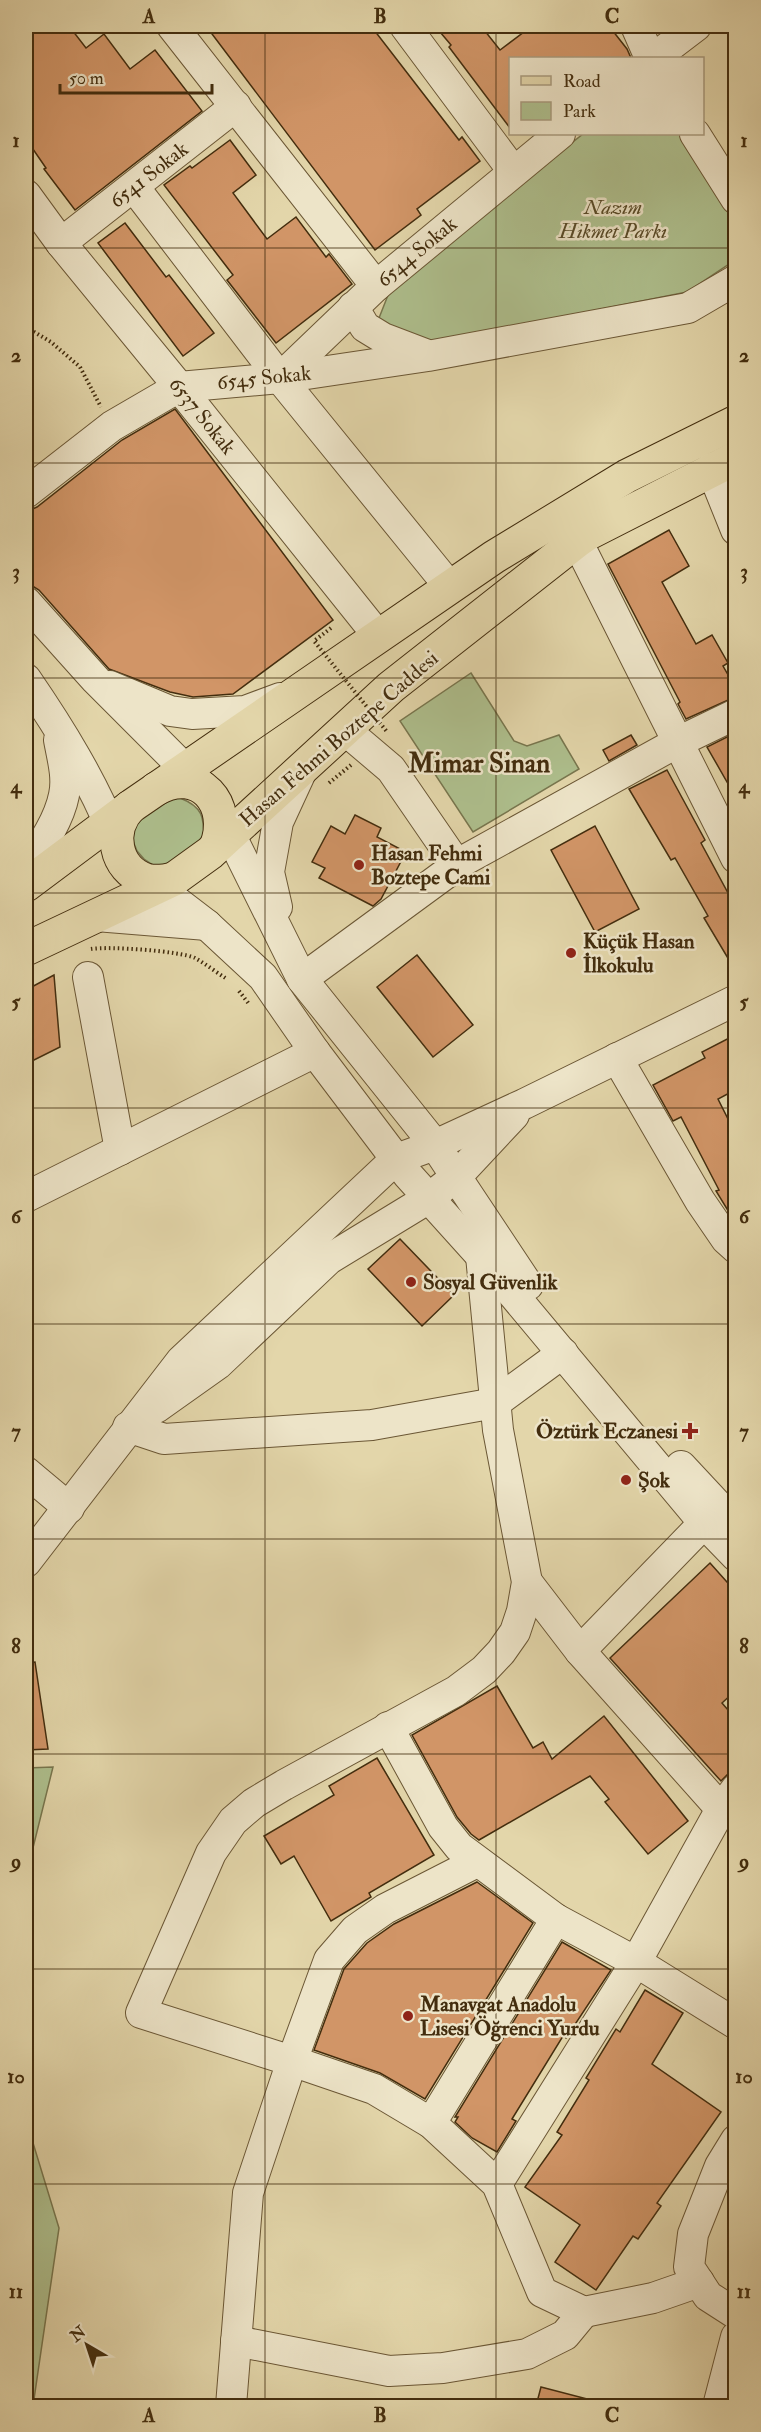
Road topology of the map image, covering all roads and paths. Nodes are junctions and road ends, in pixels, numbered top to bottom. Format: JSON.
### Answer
{"nodes":[{"id":1,"x":172,"y":26,"type":"edge"},
{"id":2,"x":405,"y":26,"type":"edge"},
{"id":3,"x":636,"y":26,"type":"edge"},
{"id":4,"x":696,"y":26,"type":"edge"},
{"id":5,"x":652,"y":57,"type":"edge"},
{"id":6,"x":653,"y":57,"type":"edge"},
{"id":7,"x":236,"y":106,"type":"junction"},
{"id":8,"x":559,"y":135,"type":"edge"},
{"id":9,"x":696,"y":135,"type":"edge"},
{"id":10,"x":513,"y":171,"type":"junction"},
{"id":11,"x":134,"y":187,"type":"junction"},
{"id":12,"x":735,"y":199,"type":"edge"},
{"id":13,"x":30,"y":201,"type":"edge"},
{"id":14,"x":61,"y":243,"type":"junction"},
{"id":15,"x":735,"y":280,"type":"edge"},
{"id":16,"x":376,"y":286,"type":"junction"},
{"id":17,"x":26,"y":300,"type":"edge"},
{"id":18,"x":353,"y":307,"type":"junction"},
{"id":19,"x":26,"y":327,"type":"edge"},
{"id":20,"x":428,"y":356,"type":"junction"},
{"id":21,"x":280,"y":378,"type":"junction"},
{"id":22,"x":179,"y":387,"type":"junction"},
{"id":23,"x":735,"y":422,"type":"edge"},
{"id":24,"x":112,"y":426,"type":"junction"},
{"id":25,"x":723,"y":463,"type":"edge"},
{"id":26,"x":26,"y":494,"type":"edge"},
{"id":27,"x":735,"y":530,"type":"edge"},
{"id":28,"x":577,"y":541,"type":"junction"},
{"id":29,"x":449,"y":586,"type":"junction"},
{"id":30,"x":26,"y":602,"type":"edge"},
{"id":31,"x":331,"y":628,"type":"dead end"},
{"id":32,"x":379,"y":637,"type":"junction"},
{"id":33,"x":327,"y":645,"type":"dead end"},
{"id":34,"x":318,"y":652,"type":"dead end"},
{"id":35,"x":26,"y":679,"type":"edge"},
{"id":36,"x":96,"y":680,"type":"junction"},
{"id":37,"x":291,"y":694,"type":"junction"},
{"id":38,"x":735,"y":714,"type":"edge"},
{"id":39,"x":55,"y":722,"type":"junction"},
{"id":40,"x":345,"y":730,"type":"junction"},
{"id":41,"x":388,"y":733,"type":"dead end"},
{"id":42,"x":678,"y":742,"type":"junction"},
{"id":43,"x":185,"y":768,"type":"junction"},
{"id":44,"x":303,"y":768,"type":"junction"},
{"id":45,"x":128,"y":815,"type":"junction"},
{"id":46,"x":219,"y":823,"type":"junction"},
{"id":47,"x":735,"y":858,"type":"edge"},
{"id":48,"x":457,"y":865,"type":"junction"},
{"id":49,"x":26,"y":869,"type":"edge"},
{"id":50,"x":155,"y":880,"type":"junction"},
{"id":51,"x":26,"y":885,"type":"edge"},
{"id":52,"x":96,"y":916,"type":"junction"},
{"id":53,"x":207,"y":925,"type":"junction"},
{"id":54,"x":286,"y":948,"type":"junction"},
{"id":55,"x":26,"y":949,"type":"edge"},
{"id":56,"x":88,"y":963,"type":"joint"},
{"id":57,"x":302,"y":979,"type":"junction"},
{"id":58,"x":735,"y":1000,"type":"edge"},
{"id":59,"x":254,"y":1010,"type":"dead end"},
{"id":60,"x":315,"y":1052,"type":"junction"},
{"id":61,"x":617,"y":1058,"type":"junction"},
{"id":62,"x":524,"y":1104,"type":"junction"},
{"id":63,"x":435,"y":1145,"type":"junction"},
{"id":64,"x":120,"y":1150,"type":"junction"},
{"id":65,"x":396,"y":1159,"type":"junction"},
{"id":66,"x":456,"y":1177,"type":"junction"},
{"id":67,"x":26,"y":1197,"type":"edge"},
{"id":68,"x":429,"y":1198,"type":"junction"},
{"id":69,"x":735,"y":1248,"type":"edge"},
{"id":70,"x":481,"y":1256,"type":"junction"},
{"id":71,"x":563,"y":1353,"type":"junction"},
{"id":72,"x":495,"y":1403,"type":"junction"},
{"id":73,"x":128,"y":1427,"type":"junction"},
{"id":74,"x":26,"y":1472,"type":"edge"},
{"id":75,"x":69,"y":1508,"type":"junction"},
{"id":76,"x":704,"y":1523,"type":"junction"},
{"id":77,"x":735,"y":1525,"type":"edge"},
{"id":78,"x":735,"y":1556,"type":"edge"},
{"id":79,"x":26,"y":1562,"type":"edge"},
{"id":80,"x":526,"y":1582,"type":"junction"},
{"id":81,"x":580,"y":1651,"type":"junction"},
{"id":82,"x":388,"y":1727,"type":"junction"},
{"id":83,"x":728,"y":1799,"type":"edge"},
{"id":84,"x":477,"y":1862,"type":"junction"},
{"id":85,"x":556,"y":1919,"type":"junction"},
{"id":86,"x":636,"y":1962,"type":"junction"},
{"id":87,"x":735,"y":2024,"type":"edge"},
{"id":88,"x":292,"y":2061,"type":"junction"},
{"id":89,"x":431,"y":2123,"type":"junction"},
{"id":90,"x":735,"y":2140,"type":"edge"},
{"id":91,"x":498,"y":2184,"type":"junction"},
{"id":92,"x":699,"y":2282,"type":"junction"},
{"id":93,"x":584,"y":2313,"type":"junction"},
{"id":94,"x":735,"y":2314,"type":"edge"},
{"id":95,"x":735,"y":2337,"type":"edge"},
{"id":96,"x":236,"y":2341,"type":"junction"},
{"id":97,"x":231,"y":2406,"type":"edge"},
{"id":98,"x":718,"y":2406,"type":"edge"}],
"edges":[{"from":1,"to":7,"type":"street"},
{"from":2,"to":10,"type":"street"},
{"from":3,"to":5,"type":"street"},
{"from":4,"to":6,"type":"street"},
{"from":7,"to":11,"type":"street","name":"6541 Sokak"},
{"from":7,"to":16,"type":"street"},
{"from":8,"to":10,"type":"street","name":"6544 Sokak"},
{"from":9,"to":12,"type":"street"},
{"from":10,"to":16,"type":"street","name":"6544 Sokak"},
{"from":11,"to":14,"type":"street","name":"6541 Sokak"},
{"from":11,"to":21,"type":"street"},
{"from":13,"to":14,"type":"street","name":"6537 Sokak"},
{"from":13,"to":17,"type":"path"},
{"from":14,"to":22,"type":"street","name":"6537 Sokak"},
{"from":15,"to":20,"type":"street","name":"6545 Sokak"},
{"from":16,"to":18,"type":"street","name":"6544 Sokak"},
{"from":18,"to":20,"type":"street"},
{"from":18,"to":21,"type":"street","name":"6544 Sokak"},
{"from":19,"to":24,"type":"path"},
{"from":20,"to":21,"type":"street","name":"6545 Sokak"},
{"from":21,"to":22,"type":"street","name":"6545 Sokak"},
{"from":21,"to":29,"type":"street"},
{"from":22,"to":24,"type":"street","name":"6545 Sokak"},
{"from":22,"to":32,"type":"street","name":"6537 Sokak"},
{"from":23,"to":29,"type":"main road"},
{"from":24,"to":26,"type":"street","name":"6545 Sokak"},
{"from":25,"to":27,"type":"street"},
{"from":25,"to":28,"type":"main road","name":"Hasan Fehmi Boztepe Caddesi"},
{"from":28,"to":40,"type":"main road","name":"Hasan Fehmi Boztepe Caddesi"},
{"from":28,"to":42,"type":"street"},
{"from":29,"to":32,"type":"main road"},
{"from":30,"to":36,"type":"street"},
{"from":31,"to":41,"type":"path","bridge":true},
{"from":32,"to":37,"type":"main road"},
{"from":33,"to":34,"type":"path"},
{"from":35,"to":39,"type":"street"},
{"from":36,"to":37,"type":"street"},
{"from":36,"to":43,"type":"street"},
{"from":37,"to":43,"type":"main road"},
{"from":38,"to":42,"type":"street"},
{"from":39,"to":45,"type":"street"},
{"from":39,"to":49,"type":"street"},
{"from":40,"to":44,"type":"main road","name":"Hasan Fehmi Boztepe Caddesi"},
{"from":40,"to":48,"type":"street"},
{"from":42,"to":47,"type":"street"},
{"from":42,"to":48,"type":"street"},
{"from":43,"to":45,"type":"main road"},
{"from":43,"to":46,"type":"street"},
{"from":44,"to":46,"type":"main road","name":"Hasan Fehmi Boztepe Caddesi"},
{"from":44,"to":54,"type":"street"},
{"from":45,"to":46,"type":"main road"},
{"from":45,"to":50,"type":"main road"},
{"from":45,"to":51,"type":"main road"},
{"from":46,"to":50,"type":"main road","name":"Hasan Fehmi Boztepe Caddesi"},
{"from":46,"to":54,"type":"street"},
{"from":48,"to":57,"type":"street"},
{"from":50,"to":52,"type":"main road","name":"Hasan Fehmi Boztepe Caddesi"},
{"from":50,"to":53,"type":"street"},
{"from":52,"to":53,"type":"street"},
{"from":52,"to":55,"type":"main road","name":"Hasan Fehmi Boztepe Caddesi"},
{"from":53,"to":60,"type":"street"},
{"from":54,"to":57,"type":"street"},
{"from":56,"to":59,"type":"path"},
{"from":56,"to":64,"type":"street"},
{"from":57,"to":63,"type":"street"},
{"from":58,"to":61,"type":"street"},
{"from":60,"to":64,"type":"street"},
{"from":60,"to":65,"type":"street"},
{"from":61,"to":62,"type":"street"},
{"from":61,"to":69,"type":"street"},
{"from":62,"to":63,"type":"street"},
{"from":62,"to":66,"type":"street"},
{"from":63,"to":65,"type":"street"},
{"from":63,"to":66,"type":"street"},
{"from":64,"to":67,"type":"street"},
{"from":65,"to":68,"type":"street"},
{"from":65,"to":73,"type":"street"},
{"from":66,"to":68,"type":"street"},
{"from":66,"to":77,"type":"street"},
{"from":68,"to":70,"type":"street"},
{"from":68,"to":73,"type":"street"},
{"from":70,"to":71,"type":"street"},
{"from":70,"to":72,"type":"street"},
{"from":71,"to":72,"type":"street"},
{"from":71,"to":76,"type":"street"},
{"from":72,"to":73,"type":"street"},
{"from":72,"to":80,"type":"street"},
{"from":73,"to":75,"type":"street"},
{"from":74,"to":75,"type":"street"},
{"from":75,"to":79,"type":"street"},
{"from":76,"to":78,"type":"street"},
{"from":76,"to":81,"type":"street"},
{"from":80,"to":81,"type":"street"},
{"from":80,"to":82,"type":"street"},
{"from":81,"to":83,"type":"street"},
{"from":82,"to":84,"type":"street"},
{"from":82,"to":88,"type":"street"},
{"from":83,"to":86,"type":"street"},
{"from":84,"to":85,"type":"street"},
{"from":84,"to":88,"type":"street"},
{"from":85,"to":86,"type":"street"},
{"from":85,"to":89,"type":"street"},
{"from":86,"to":87,"type":"street"},
{"from":86,"to":91,"type":"street"},
{"from":88,"to":89,"type":"street"},
{"from":88,"to":96,"type":"street"},
{"from":89,"to":91,"type":"street"},
{"from":90,"to":92,"type":"street"},
{"from":91,"to":93,"type":"street"},
{"from":92,"to":93,"type":"street"},
{"from":92,"to":94,"type":"street"},
{"from":93,"to":96,"type":"street"},
{"from":95,"to":98,"type":"street"},
{"from":96,"to":97,"type":"street"}]}
